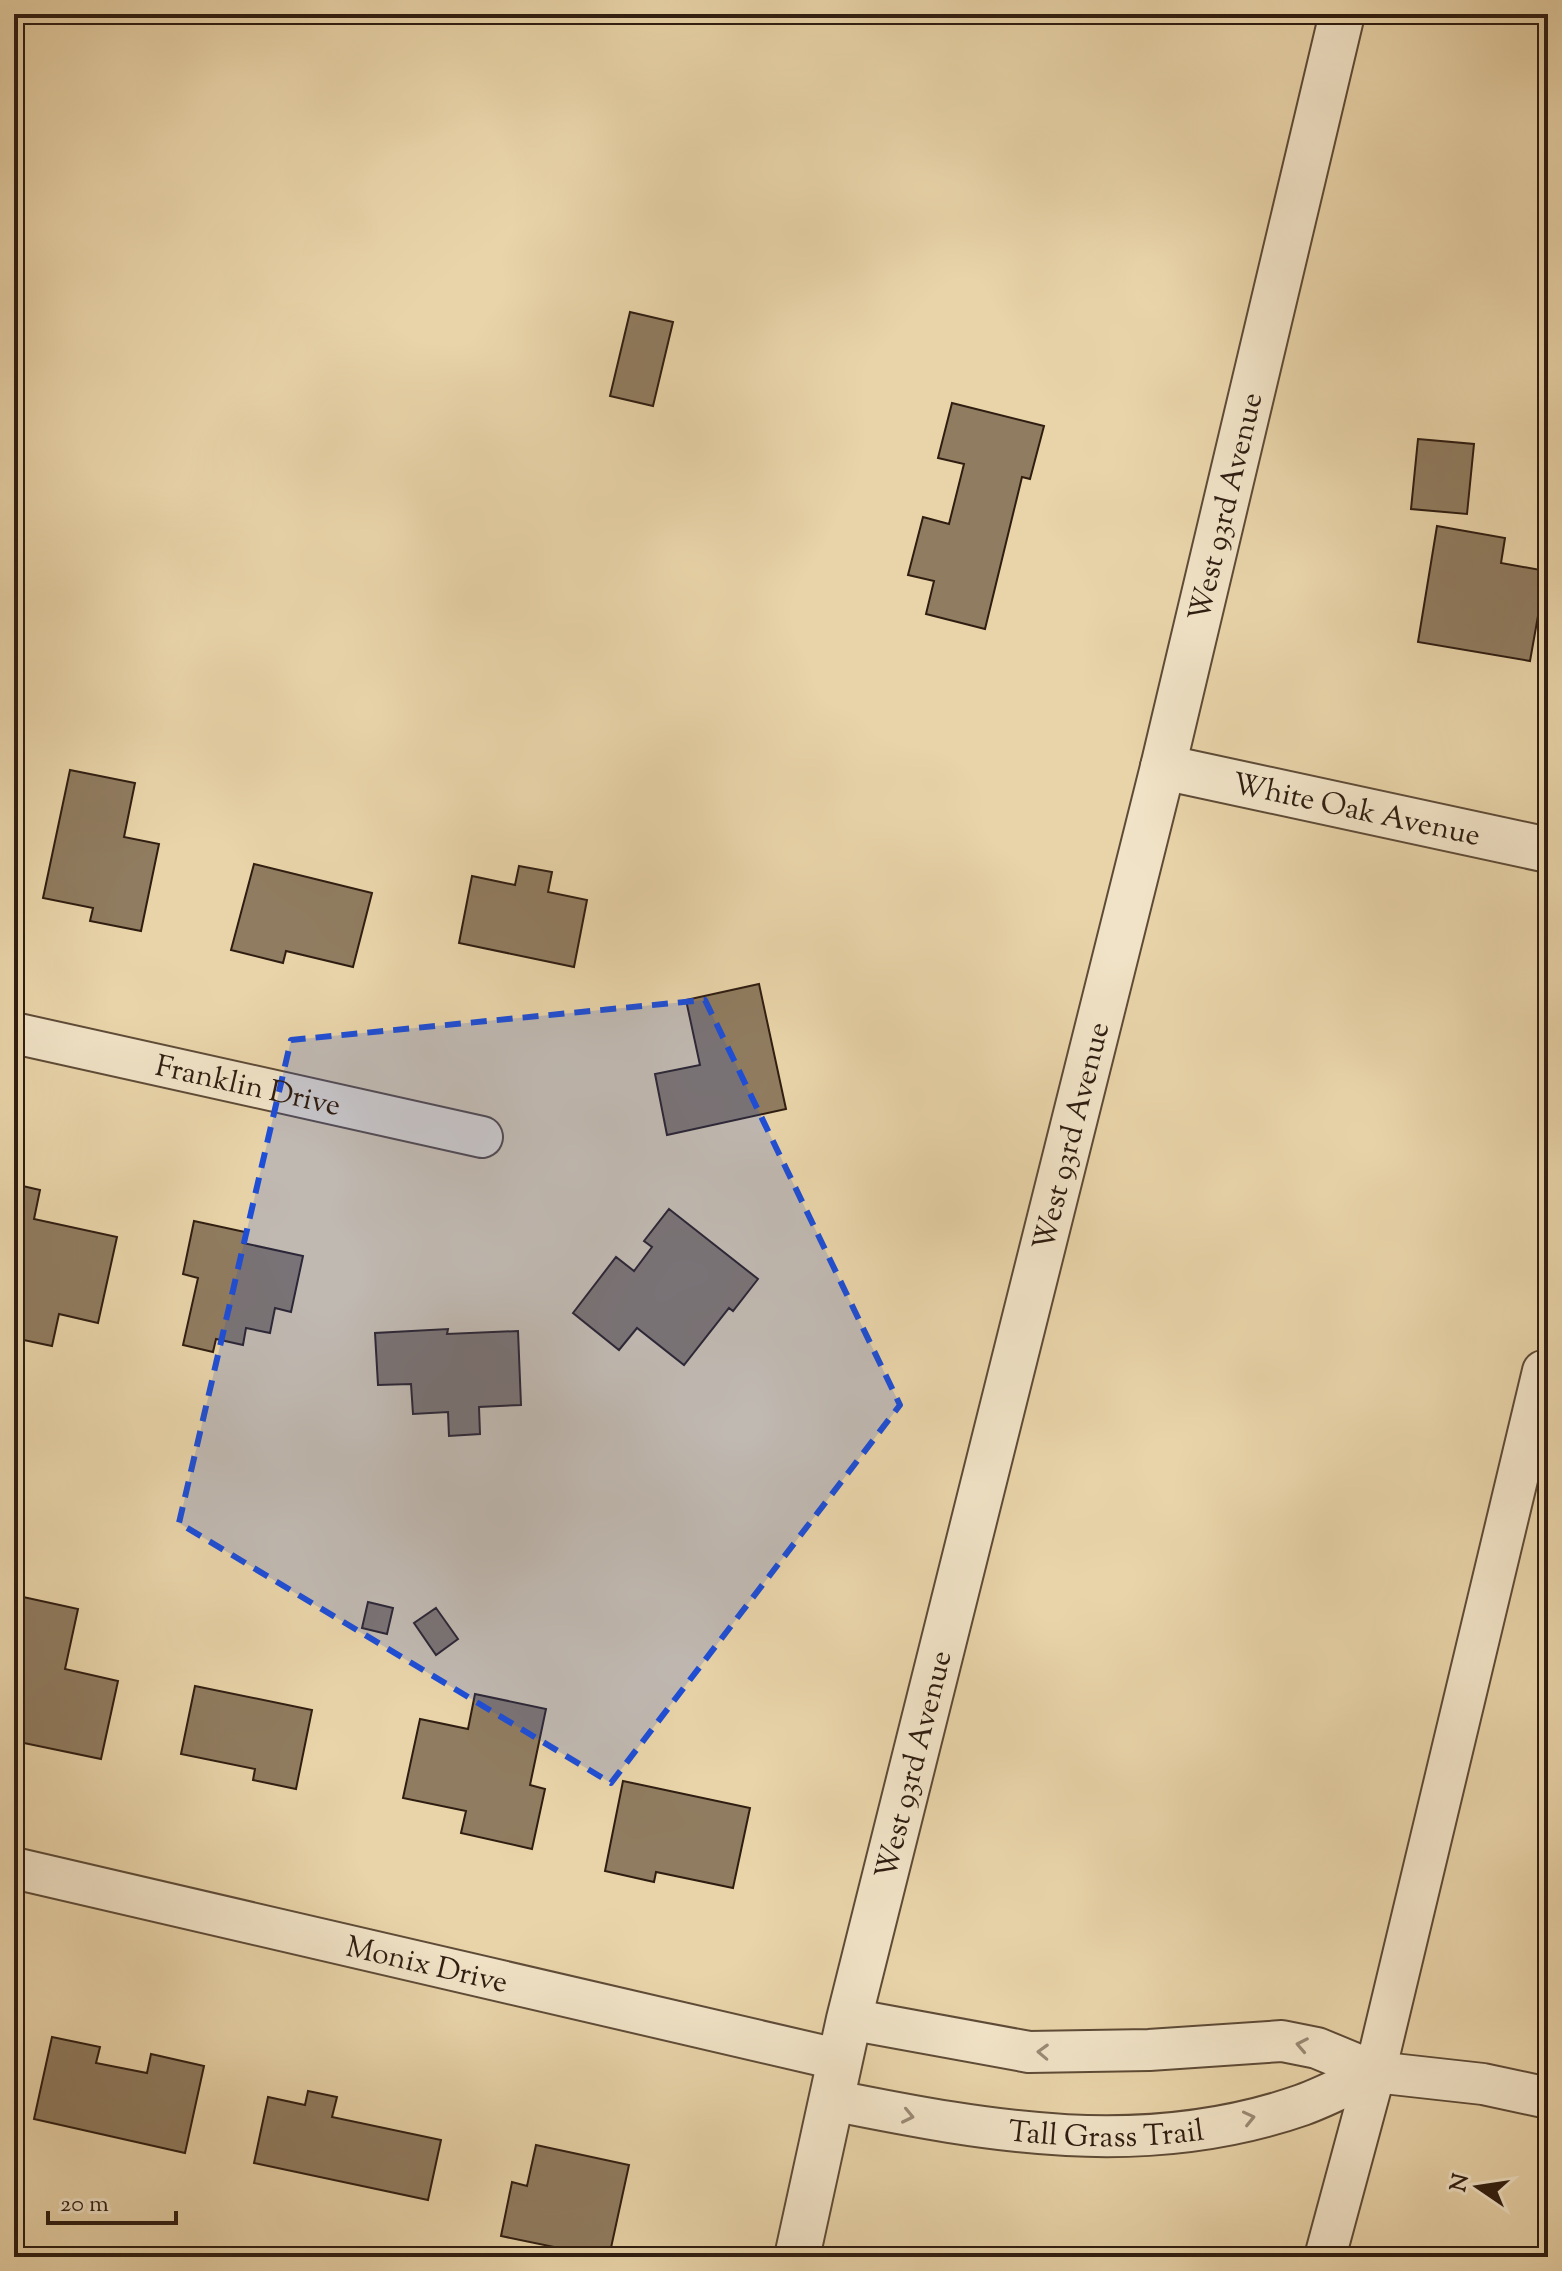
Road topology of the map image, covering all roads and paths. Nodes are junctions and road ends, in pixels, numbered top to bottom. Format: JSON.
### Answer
{"nodes":[{"id":1,"x":1342,"y":14,"type":"edge"},
{"id":2,"x":1163,"y":767,"type":"junction"},
{"id":3,"x":1548,"y":850,"type":"edge"},
{"id":4,"x":14,"y":1033,"type":"edge"},
{"id":5,"x":482,"y":1137,"type":"dead end"},
{"id":6,"x":1548,"y":1372,"type":"edge"},
{"id":7,"x":14,"y":1868,"type":"edge"},
{"id":8,"x":841,"y":2060,"type":"junction"},
{"id":9,"x":1375,"y":2072,"type":"junction"},
{"id":10,"x":1548,"y":2098,"type":"edge"},
{"id":11,"x":797,"y":2257,"type":"edge"},
{"id":12,"x":1325,"y":2257,"type":"edge"}],
"edges":[{"from":1,"to":2,"type":"street","name":"West 93rd Avenue"},
{"from":2,"to":3,"type":"street","name":"White Oak Avenue"},
{"from":2,"to":8,"type":"street","name":"West 93rd Avenue"},
{"from":4,"to":5,"type":"street","name":"Franklin Drive"},
{"from":6,"to":9,"type":"street"},
{"from":7,"to":8,"type":"street","name":"Monix Drive"},
{"from":9,"to":8,"type":"street","one_way":true},
{"from":8,"to":9,"type":"street","name":"Tall Grass Trail","one_way":true},
{"from":8,"to":11,"type":"street","name":"West 93rd Avenue"},
{"from":9,"to":10,"type":"street"},
{"from":9,"to":12,"type":"street"}]}
